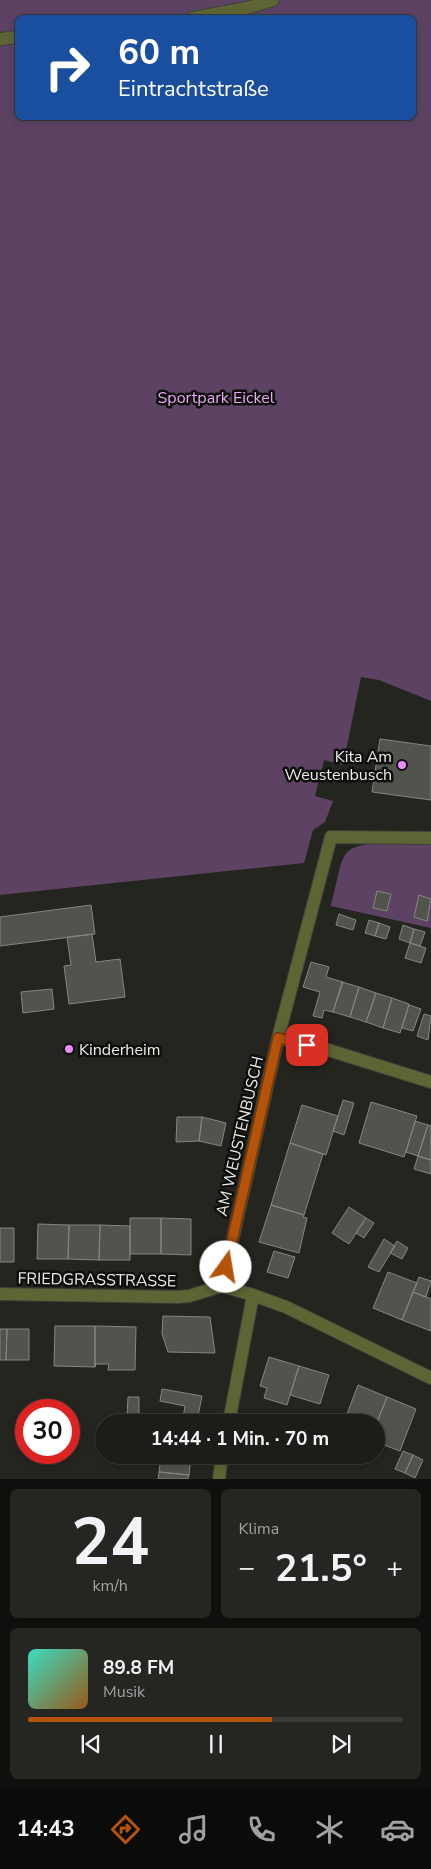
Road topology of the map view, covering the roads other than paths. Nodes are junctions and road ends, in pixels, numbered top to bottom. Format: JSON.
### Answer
{"nodes":[{"id":1,"x":273,"y":0,"type":"edge"},
{"id":2,"x":209,"y":15,"type":"edge"},
{"id":3,"x":15,"y":37,"type":"edge"},
{"id":4,"x":0,"y":39,"type":"edge"},
{"id":5,"x":431,"y":838,"type":"edge"},
{"id":6,"x":278,"y":1038,"type":"junction"},
{"id":7,"x":431,"y":1082,"type":"edge"},
{"id":8,"x":222,"y":1286,"type":"junction"},
{"id":9,"x":0,"y":1294,"type":"edge"},
{"id":10,"x":253,"y":1294,"type":"junction"},
{"id":11,"x":431,"y":1378,"type":"edge"},
{"id":12,"x":230,"y":1414,"type":"edge"},
{"id":13,"x":221,"y":1464,"type":"edge"},
{"id":14,"x":219,"y":1479,"type":"edge"}],
"edges":[{"from":1,"to":2,"type":"street"},
{"from":3,"to":4,"type":"street"},
{"from":5,"to":6,"type":"street","name":"AM WEUSTENBUSCH"},
{"from":6,"to":7,"type":"street"},
{"from":6,"to":8,"type":"street","name":"AM WEUSTENBUSCH"},
{"from":8,"to":9,"type":"street","name":"FRIEDGRASSTRASSE"},
{"from":8,"to":10,"type":"street"},
{"from":10,"to":11,"type":"street"},
{"from":10,"to":12,"type":"street"},
{"from":13,"to":14,"type":"street"}]}
